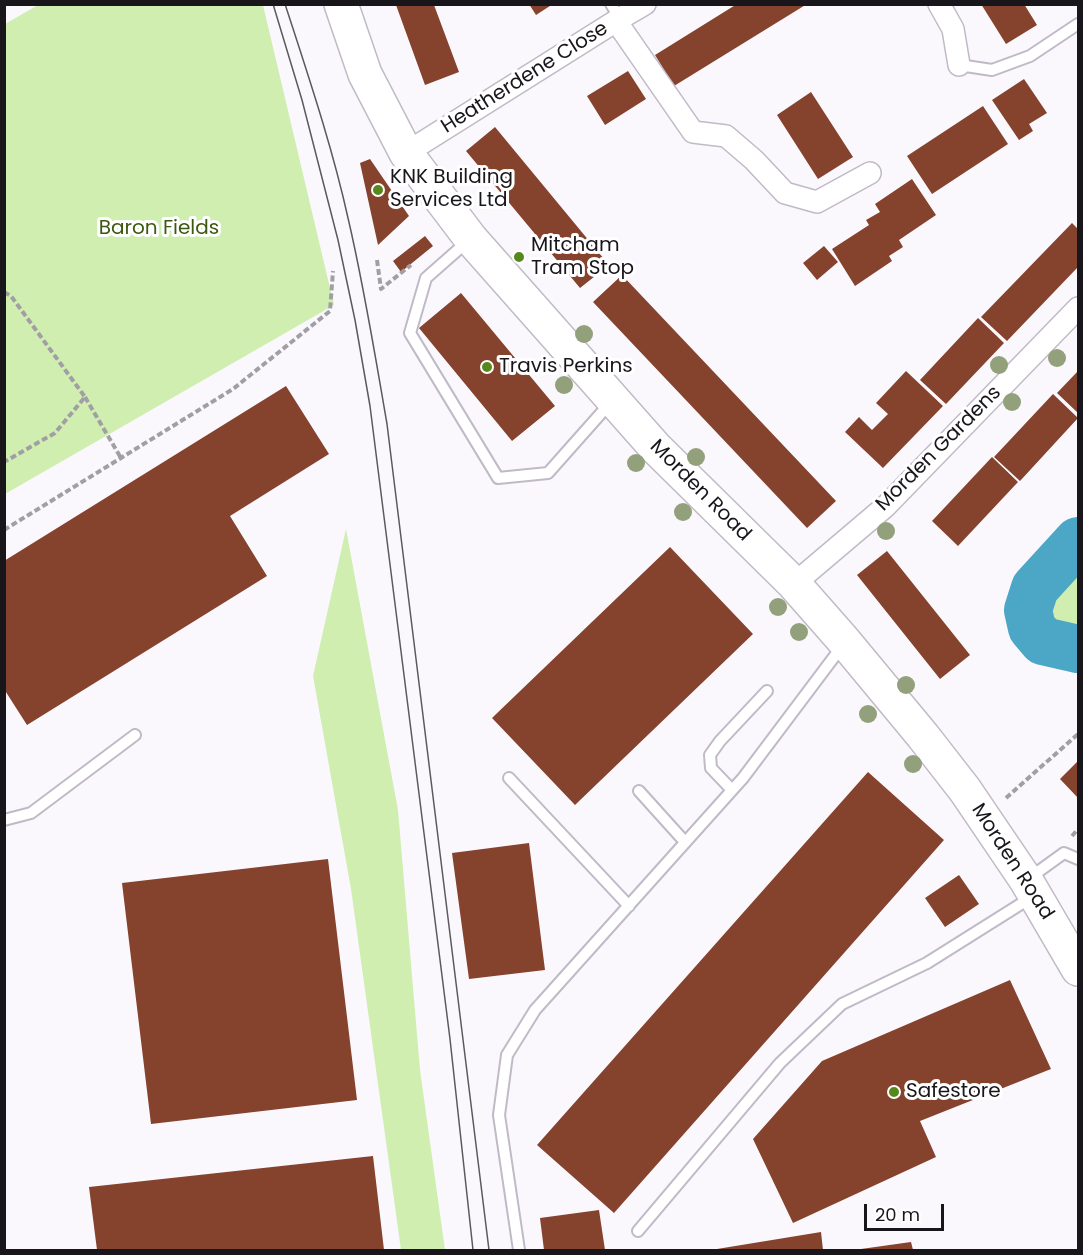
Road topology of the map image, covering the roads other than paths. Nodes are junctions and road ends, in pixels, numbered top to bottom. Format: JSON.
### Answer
{"nodes":[{"id":1,"x":341,"y":4,"type":"edge"},
{"id":2,"x":645,"y":4,"type":"edge"},
{"id":3,"x":939,"y":4,"type":"edge"},
{"id":4,"x":616,"y":15,"type":"edge"},
{"id":5,"x":1078,"y":24,"type":"edge"},
{"id":6,"x":959,"y":65,"type":"joint"},
{"id":7,"x":406,"y":153,"type":"junction"},
{"id":8,"x":870,"y":172,"type":"dead end"},
{"id":9,"x":471,"y":239,"type":"junction"},
{"id":10,"x":1078,"y":308,"type":"edge"},
{"id":11,"x":613,"y":399,"type":"junction"},
{"id":12,"x":794,"y":584,"type":"junction"},
{"id":13,"x":845,"y":642,"type":"junction"},
{"id":14,"x":766,"y":691,"type":"dead end"},
{"id":15,"x":135,"y":735,"type":"dead end"},
{"id":16,"x":509,"y":778,"type":"dead end"},
{"id":17,"x":732,"y":790,"type":"junction"},
{"id":18,"x":639,"y":791,"type":"dead end"},
{"id":19,"x":4,"y":820,"type":"edge"},
{"id":20,"x":685,"y":842,"type":"junction"},
{"id":21,"x":1078,"y":858,"type":"edge"},
{"id":22,"x":1030,"y":887,"type":"junction"},
{"id":23,"x":629,"y":906,"type":"junction"},
{"id":24,"x":1078,"y":969,"type":"edge"},
{"id":25,"x":638,"y":1231,"type":"dead end"},
{"id":26,"x":519,"y":1251,"type":"edge"}],
"edges":[{"from":1,"to":7,"type":"main road","name":"Morden Road"},
{"from":2,"to":4,"type":"street","name":"Heatherdene Close"},
{"from":3,"to":6,"type":"street"},
{"from":4,"to":7,"type":"street","name":"Heatherdene Close"},
{"from":4,"to":8,"type":"street"},
{"from":5,"to":6,"type":"lane"},
{"from":7,"to":9,"type":"main road","name":"Morden Road"},
{"from":9,"to":11,"type":"main road","name":"Morden Road"},
{"from":9,"to":11,"type":"lane"},
{"from":10,"to":12,"type":"street","name":"Morden Gardens"},
{"from":11,"to":12,"type":"main road","name":"Morden Road"},
{"from":12,"to":13,"type":"main road","name":"Morden Road"},
{"from":13,"to":17,"type":"lane"},
{"from":13,"to":22,"type":"main road","name":"Morden Road"},
{"from":14,"to":17,"type":"lane"},
{"from":15,"to":19,"type":"lane"},
{"from":16,"to":23,"type":"lane"},
{"from":17,"to":20,"type":"lane"},
{"from":18,"to":20,"type":"lane"},
{"from":20,"to":23,"type":"lane"},
{"from":21,"to":22,"type":"lane"},
{"from":22,"to":24,"type":"main road","name":"Morden Road"},
{"from":22,"to":25,"type":"lane"},
{"from":23,"to":26,"type":"lane"}]}
